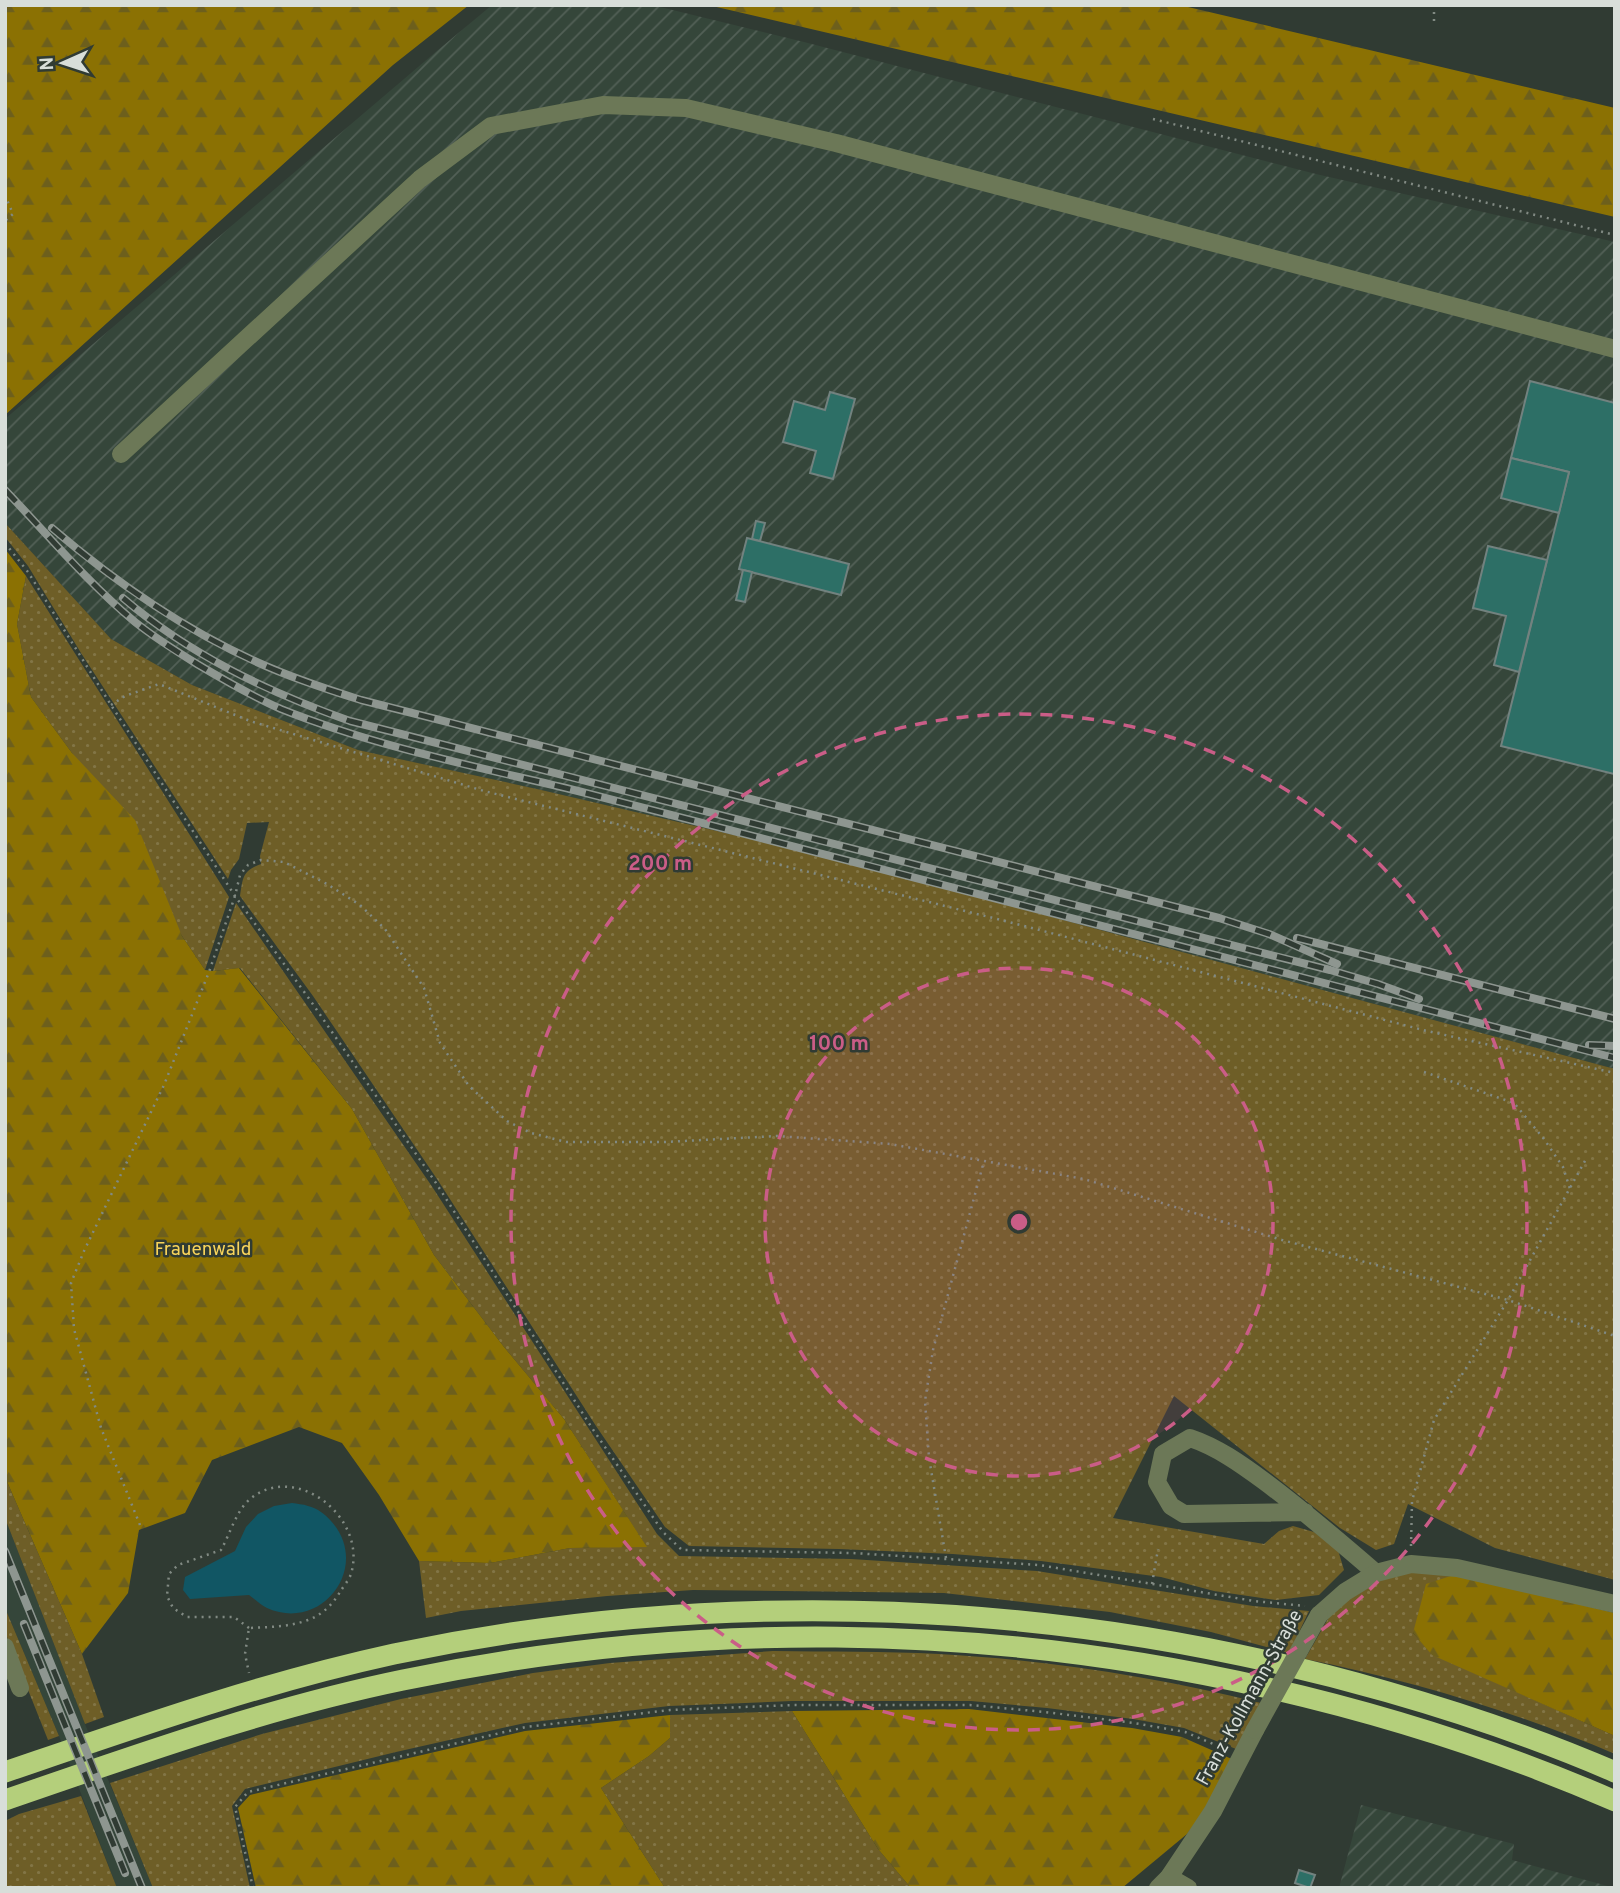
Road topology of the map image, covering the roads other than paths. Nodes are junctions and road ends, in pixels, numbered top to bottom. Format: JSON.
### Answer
{"nodes":[{"id":1,"x":1615,"y":349,"type":"edge"},
{"id":2,"x":121,"y":454,"type":"dead end"},
{"id":3,"x":1306,"y":1512,"type":"junction"},
{"id":4,"x":1376,"y":1573,"type":"junction"},
{"id":5,"x":1615,"y":1604,"type":"edge"},
{"id":6,"x":5,"y":1647,"type":"edge"},
{"id":7,"x":20,"y":1688,"type":"dead end"},
{"id":8,"x":5,"y":1772,"type":"edge"},
{"id":9,"x":1615,"y":1772,"type":"edge"},
{"id":10,"x":7,"y":1800,"type":"edge"},
{"id":11,"x":1615,"y":1801,"type":"edge"},
{"id":12,"x":1164,"y":1882,"type":"edge"},
{"id":13,"x":1188,"y":1888,"type":"edge"}],
"edges":[{"from":1,"to":2,"type":"street"},
{"from":3,"to":3,"type":"street"},
{"from":3,"to":4,"type":"street"},
{"from":4,"to":5,"type":"street","name":"Franz-Kollmann-Straße"},
{"from":4,"to":12,"type":"street","name":"Franz-Kollmann-Straße","bridge":true},
{"from":6,"to":7,"type":"street"},
{"from":8,"to":9,"type":"highway"},
{"from":10,"to":11,"type":"highway"},
{"from":12,"to":13,"type":"street"}]}
